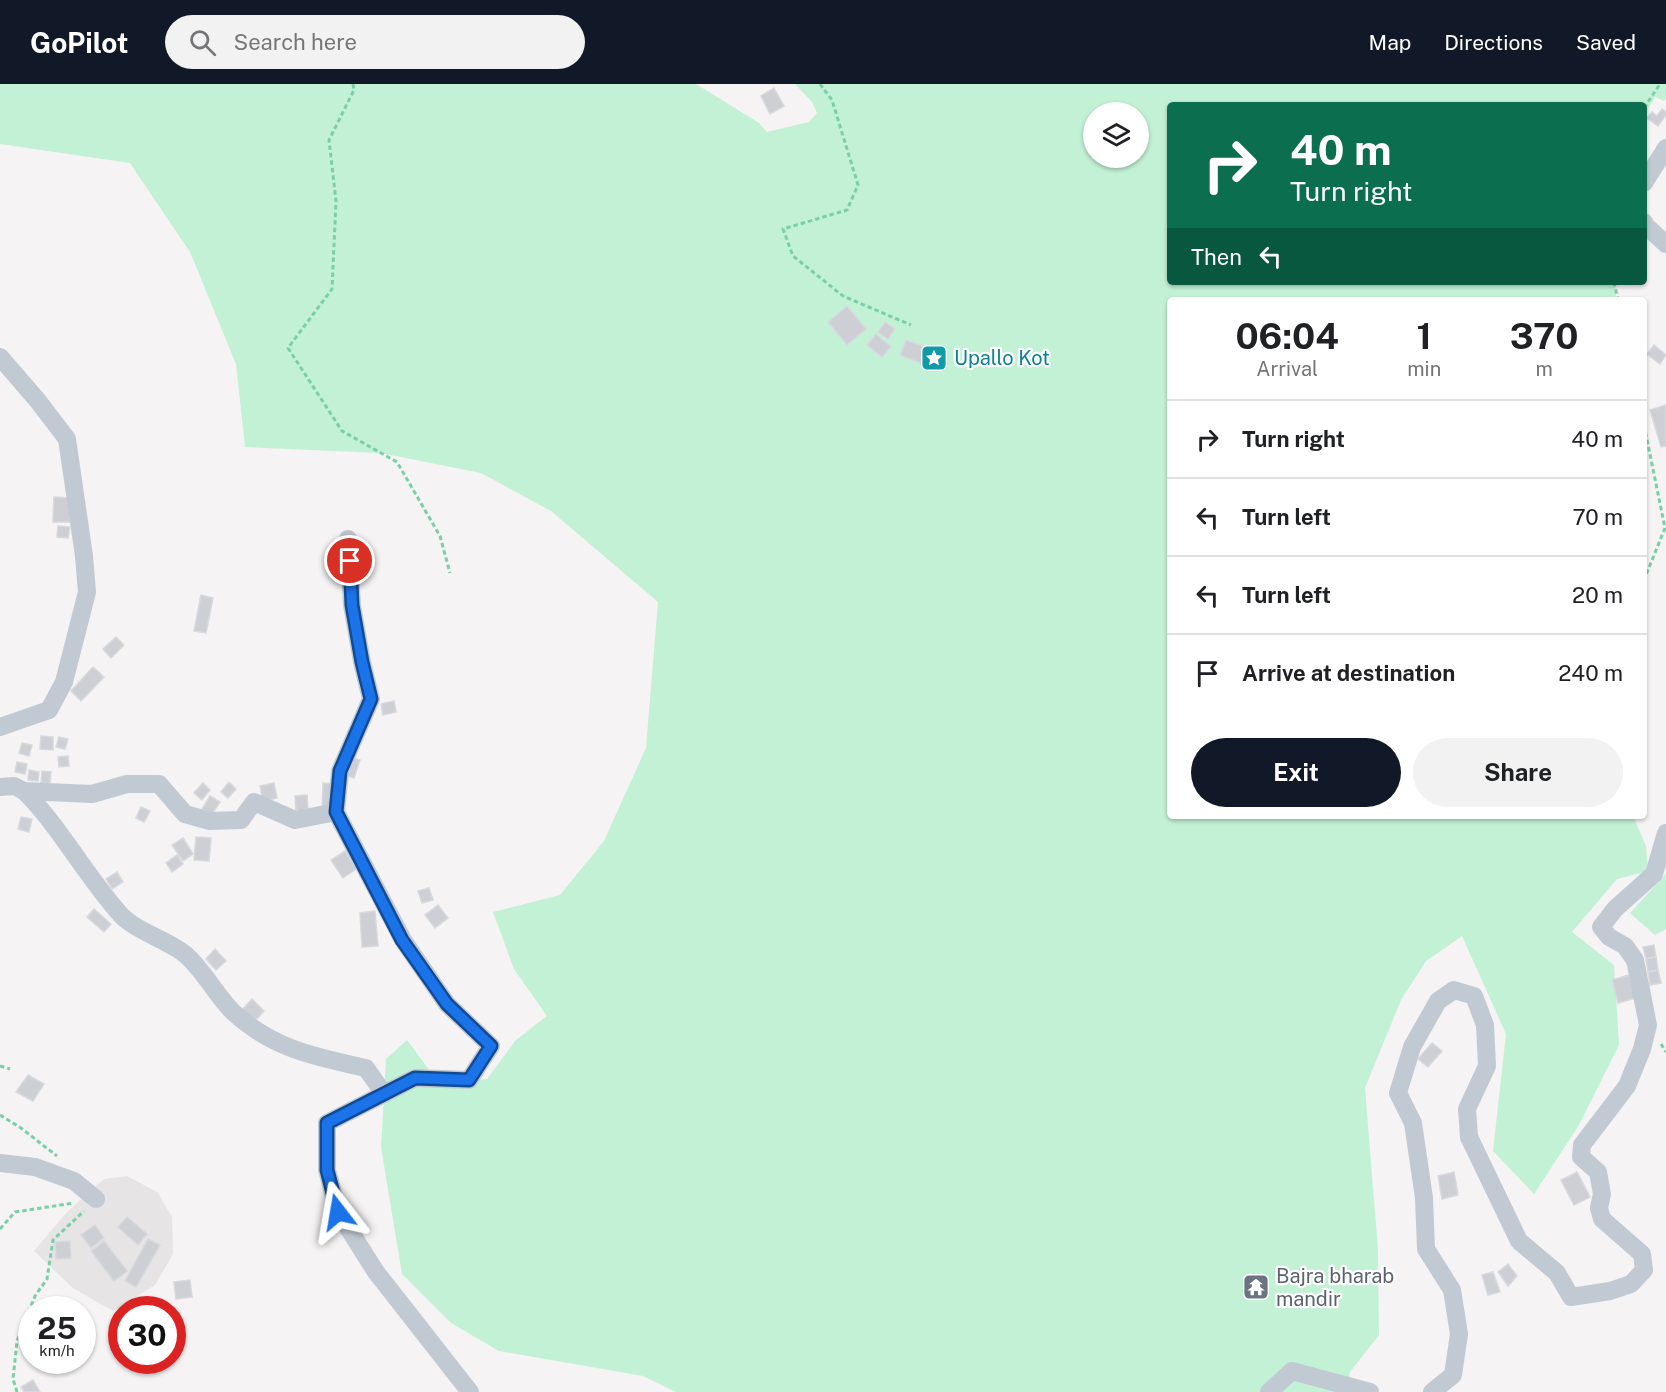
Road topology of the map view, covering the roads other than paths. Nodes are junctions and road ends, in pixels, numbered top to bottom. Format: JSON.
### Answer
{"nodes":[{"id":1,"x":1666,"y":148,"type":"edge"},
{"id":2,"x":1647,"y":178,"type":"edge"},
{"id":3,"x":1647,"y":227,"type":"edge"},
{"id":4,"x":1666,"y":244,"type":"edge"},
{"id":5,"x":0,"y":357,"type":"edge"},
{"id":6,"x":348,"y":539,"type":"dead end"},
{"id":7,"x":0,"y":727,"type":"edge"},
{"id":8,"x":0,"y":787,"type":"edge"},
{"id":9,"x":24,"y":791,"type":"junction"},
{"id":10,"x":336,"y":812,"type":"junction"},
{"id":11,"x":1666,"y":833,"type":"edge"},
{"id":12,"x":384,"y":1094,"type":"junction"},
{"id":13,"x":0,"y":1163,"type":"edge"},
{"id":14,"x":96,"y":1199,"type":"road end"},
{"id":15,"x":470,"y":1392,"type":"edge"},
{"id":16,"x":1269,"y":1392,"type":"edge"},
{"id":17,"x":1370,"y":1392,"type":"edge"},
{"id":18,"x":1432,"y":1392,"type":"edge"}],
"edges":[{"from":1,"to":2,"type":"street"},
{"from":3,"to":4,"type":"street"},
{"from":5,"to":7,"type":"street"},
{"from":6,"to":10,"type":"street"},
{"from":8,"to":9,"type":"street"},
{"from":9,"to":10,"type":"street"},
{"from":9,"to":12,"type":"street"},
{"from":10,"to":12,"type":"street"},
{"from":11,"to":18,"type":"street"},
{"from":12,"to":15,"type":"street"},
{"from":13,"to":14,"type":"street"},
{"from":16,"to":17,"type":"street"}]}
